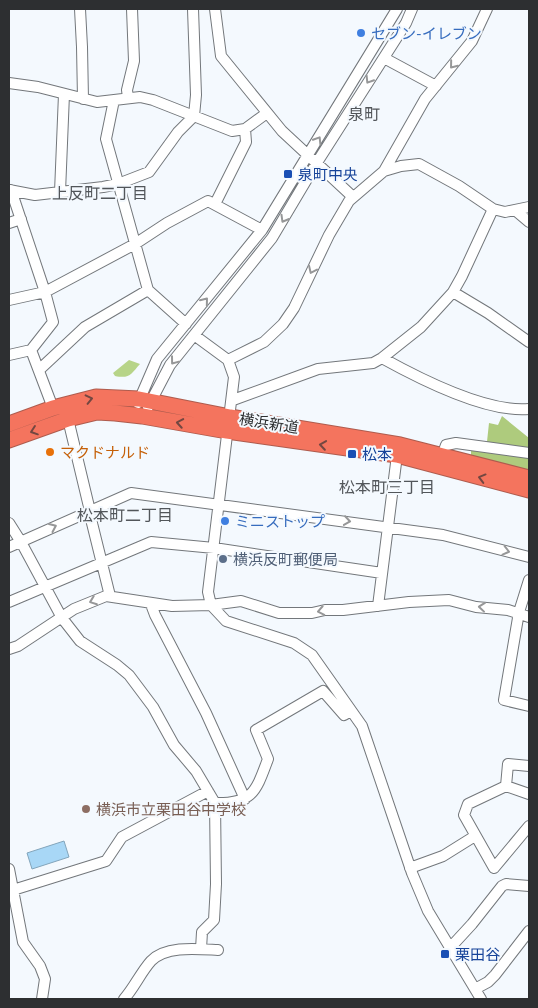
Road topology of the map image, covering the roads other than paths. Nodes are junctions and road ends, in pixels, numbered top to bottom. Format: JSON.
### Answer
{"nodes":[{"id":1,"x":80,"y":9,"type":"edge"},
{"id":2,"x":132,"y":9,"type":"edge"},
{"id":3,"x":193,"y":9,"type":"edge"},
{"id":4,"x":214,"y":9,"type":"edge"},
{"id":5,"x":397,"y":9,"type":"edge"},
{"id":6,"x":412,"y":9,"type":"edge"},
{"id":7,"x":487,"y":9,"type":"edge"},
{"id":8,"x":384,"y":58,"type":"junction"},
{"id":9,"x":9,"y":83,"type":"edge"},
{"id":10,"x":436,"y":86,"type":"junction"},
{"id":11,"x":64,"y":94,"type":"junction"},
{"id":12,"x":128,"y":98,"type":"junction"},
{"id":13,"x":83,"y":99,"type":"junction"},
{"id":14,"x":114,"y":100,"type":"junction"},
{"id":15,"x":267,"y":113,"type":"junction"},
{"id":16,"x":194,"y":116,"type":"junction"},
{"id":17,"x":244,"y":129,"type":"junction"},
{"id":18,"x":308,"y":156,"type":"junction"},
{"id":19,"x":316,"y":164,"type":"junction"},
{"id":20,"x":384,"y":171,"type":"junction"},
{"id":21,"x":118,"y":184,"type":"junction"},
{"id":22,"x":10,"y":190,"type":"edge"},
{"id":23,"x":60,"y":192,"type":"junction"},
{"id":24,"x":353,"y":197,"type":"junction"},
{"id":25,"x":215,"y":204,"type":"junction"},
{"id":26,"x":529,"y":207,"type":"edge"},
{"id":27,"x":493,"y":209,"type":"junction"},
{"id":28,"x":516,"y":210,"type":"junction"},
{"id":29,"x":21,"y":219,"type":"junction"},
{"id":30,"x":529,"y":222,"type":"edge"},
{"id":31,"x":9,"y":223,"type":"edge"},
{"id":32,"x":262,"y":230,"type":"junction"},
{"id":33,"x":135,"y":244,"type":"junction"},
{"id":34,"x":148,"y":290,"type":"junction"},
{"id":35,"x":45,"y":292,"type":"junction"},
{"id":36,"x":453,"y":292,"type":"junction"},
{"id":37,"x":9,"y":300,"type":"edge"},
{"id":38,"x":186,"y":324,"type":"junction"},
{"id":39,"x":194,"y":335,"type":"junction"},
{"id":40,"x":529,"y":342,"type":"edge"},
{"id":41,"x":31,"y":350,"type":"junction"},
{"id":42,"x":9,"y":355,"type":"edge"},
{"id":43,"x":382,"y":358,"type":"junction"},
{"id":44,"x":228,"y":360,"type":"junction"},
{"id":45,"x":40,"y":370,"type":"junction"},
{"id":46,"x":145,"y":400,"type":"junction"},
{"id":47,"x":233,"y":400,"type":"junction"},
{"id":48,"x":53,"y":408,"type":"junction"},
{"id":49,"x":529,"y":409,"type":"edge"},
{"id":50,"x":137,"y":416,"type":"junction"},
{"id":51,"x":68,"y":419,"type":"junction"},
{"id":52,"x":9,"y":424,"type":"edge"},
{"id":53,"x":228,"y":424,"type":"junction"},
{"id":54,"x":9,"y":440,"type":"edge"},
{"id":55,"x":529,"y":453,"type":"edge"},
{"id":56,"x":397,"y":455,"type":"junction"},
{"id":57,"x":442,"y":456,"type":"junction"},
{"id":58,"x":529,"y":478,"type":"edge"},
{"id":59,"x":529,"y":490,"type":"edge"},
{"id":60,"x":219,"y":504,"type":"junction"},
{"id":61,"x":90,"y":511,"type":"junction"},
{"id":62,"x":9,"y":523,"type":"edge"},
{"id":63,"x":387,"y":527,"type":"junction"},
{"id":64,"x":21,"y":542,"type":"junction"},
{"id":65,"x":9,"y":547,"type":"edge"},
{"id":66,"x":214,"y":548,"type":"junction"},
{"id":67,"x":529,"y":557,"type":"edge"},
{"id":68,"x":102,"y":562,"type":"junction"},
{"id":69,"x":382,"y":573,"type":"junction"},
{"id":70,"x":529,"y":580,"type":"edge"},
{"id":71,"x":45,"y":586,"type":"junction"},
{"id":72,"x":110,"y":596,"type":"junction"},
{"id":73,"x":9,"y":602,"type":"edge"},
{"id":74,"x":153,"y":603,"type":"junction"},
{"id":75,"x":211,"y":605,"type":"junction"},
{"id":76,"x":378,"y":606,"type":"junction"},
{"id":77,"x":519,"y":612,"type":"junction"},
{"id":78,"x":529,"y":617,"type":"edge"},
{"id":79,"x":62,"y":618,"type":"junction"},
{"id":80,"x":9,"y":649,"type":"edge"},
{"id":81,"x":529,"y":706,"type":"edge"},
{"id":82,"x":351,"y":711,"type":"junction"},
{"id":83,"x":529,"y":766,"type":"edge"},
{"id":84,"x":506,"y":786,"type":"junction"},
{"id":85,"x":208,"y":791,"type":"junction"},
{"id":86,"x":529,"y":794,"type":"edge"},
{"id":87,"x":245,"y":799,"type":"junction"},
{"id":88,"x":215,"y":803,"type":"junction"},
{"id":89,"x":529,"y":826,"type":"edge"},
{"id":90,"x":475,"y":836,"type":"junction"},
{"id":91,"x":410,"y":868,"type":"junction"},
{"id":92,"x":9,"y":869,"type":"edge"},
{"id":93,"x":529,"y":886,"type":"edge"},
{"id":94,"x":13,"y":890,"type":"junction"},
{"id":95,"x":529,"y":931,"type":"edge"},
{"id":96,"x":449,"y":948,"type":"junction"},
{"id":97,"x":201,"y":949,"type":"junction"},
{"id":98,"x":218,"y":950,"type":"dead end"},
{"id":99,"x":474,"y":989,"type":"junction"},
{"id":100,"x":42,"y":999,"type":"edge"},
{"id":101,"x":124,"y":999,"type":"edge"},
{"id":102,"x":481,"y":999,"type":"edge"}],
"edges":[{"from":1,"to":13,"type":"street"},
{"from":2,"to":12,"type":"street"},
{"from":3,"to":16,"type":"street"},
{"from":4,"to":15,"type":"street"},
{"from":18,"to":5,"type":"street","one_way":true},
{"from":6,"to":8,"type":"street"},
{"from":7,"to":10,"type":"street","one_way":true},
{"from":8,"to":10,"type":"street"},
{"from":8,"to":19,"type":"street","one_way":true},
{"from":9,"to":11,"type":"street"},
{"from":10,"to":20,"type":"street"},
{"from":11,"to":13,"type":"street"},
{"from":11,"to":23,"type":"street"},
{"from":12,"to":14,"type":"street"},
{"from":12,"to":16,"type":"street"},
{"from":13,"to":14,"type":"street"},
{"from":14,"to":21,"type":"street"},
{"from":15,"to":17,"type":"street"},
{"from":15,"to":18,"type":"street"},
{"from":16,"to":17,"type":"street"},
{"from":16,"to":21,"type":"street"},
{"from":17,"to":25,"type":"street"},
{"from":18,"to":19,"type":"street"},
{"from":18,"to":32,"type":"street"},
{"from":19,"to":24,"type":"street"},
{"from":19,"to":39,"type":"street","one_way":true},
{"from":20,"to":24,"type":"street"},
{"from":20,"to":27,"type":"street"},
{"from":21,"to":23,"type":"street"},
{"from":21,"to":33,"type":"street"},
{"from":22,"to":23,"type":"street"},
{"from":22,"to":29,"type":"street"},
{"from":24,"to":44,"type":"street","one_way":true},
{"from":25,"to":32,"type":"street"},
{"from":25,"to":33,"type":"street"},
{"from":26,"to":28,"type":"street"},
{"from":27,"to":28,"type":"street"},
{"from":27,"to":36,"type":"street"},
{"from":28,"to":30,"type":"street"},
{"from":29,"to":31,"type":"street"},
{"from":29,"to":35,"type":"street"},
{"from":38,"to":32,"type":"street","one_way":true},
{"from":33,"to":34,"type":"street"},
{"from":33,"to":35,"type":"street"},
{"from":34,"to":38,"type":"street"},
{"from":34,"to":45,"type":"street"},
{"from":35,"to":37,"type":"street"},
{"from":35,"to":41,"type":"street"},
{"from":36,"to":40,"type":"street"},
{"from":36,"to":43,"type":"street"},
{"from":38,"to":46,"type":"street"},
{"from":39,"to":44,"type":"street"},
{"from":39,"to":46,"type":"street","one_way":true},
{"from":41,"to":42,"type":"street"},
{"from":41,"to":45,"type":"street"},
{"from":43,"to":47,"type":"street"},
{"from":43,"to":49,"type":"street"},
{"from":44,"to":47,"type":"street"},
{"from":45,"to":48,"type":"street"},
{"from":48,"to":46,"type":"highway","name":"横浜新道","one_way":true},
{"from":46,"to":50,"type":"street"},
{"from":46,"to":53,"type":"highway","name":"横浜新道"},
{"from":47,"to":53,"type":"street"},
{"from":48,"to":52,"type":"highway","name":"横浜新道"},
{"from":50,"to":51,"type":"highway","name":"横浜新道"},
{"from":53,"to":50,"type":"highway","name":"横浜新道","one_way":true},
{"from":51,"to":54,"type":"highway","name":"横浜新道","one_way":true},
{"from":51,"to":61,"type":"street"},
{"from":56,"to":53,"type":"highway","name":"横浜新道","one_way":true},
{"from":53,"to":57,"type":"highway","name":"横浜新道"},
{"from":53,"to":60,"type":"street"},
{"from":55,"to":57,"type":"street"},
{"from":59,"to":56,"type":"highway","name":"横浜新道","one_way":true},
{"from":56,"to":63,"type":"street"},
{"from":57,"to":58,"type":"highway","name":"横浜新道"},
{"from":60,"to":61,"type":"street"},
{"from":60,"to":63,"type":"street","one_way":true},
{"from":60,"to":66,"type":"street"},
{"from":64,"to":61,"type":"street","one_way":true},
{"from":61,"to":68,"type":"street"},
{"from":62,"to":64,"type":"street"},
{"from":63,"to":67,"type":"street","one_way":true},
{"from":63,"to":69,"type":"street"},
{"from":64,"to":65,"type":"street"},
{"from":64,"to":71,"type":"street"},
{"from":66,"to":68,"type":"street"},
{"from":66,"to":69,"type":"street"},
{"from":66,"to":75,"type":"street"},
{"from":68,"to":71,"type":"street"},
{"from":68,"to":72,"type":"street"},
{"from":69,"to":76,"type":"street"},
{"from":70,"to":77,"type":"street"},
{"from":71,"to":73,"type":"street"},
{"from":71,"to":79,"type":"street"},
{"from":72,"to":74,"type":"street"},
{"from":72,"to":79,"type":"street","one_way":true},
{"from":74,"to":75,"type":"street"},
{"from":74,"to":87,"type":"street"},
{"from":76,"to":75,"type":"street","one_way":true},
{"from":75,"to":82,"type":"street"},
{"from":77,"to":76,"type":"street","one_way":true},
{"from":77,"to":78,"type":"street"},
{"from":77,"to":81,"type":"street"},
{"from":79,"to":80,"type":"street"},
{"from":79,"to":85,"type":"street"},
{"from":82,"to":87,"type":"street"},
{"from":82,"to":91,"type":"street"},
{"from":83,"to":84,"type":"street"},
{"from":84,"to":86,"type":"street"},
{"from":84,"to":90,"type":"street"},
{"from":85,"to":88,"type":"street"},
{"from":85,"to":94,"type":"street"},
{"from":87,"to":88,"type":"street"},
{"from":88,"to":97,"type":"street"},
{"from":89,"to":90,"type":"street"},
{"from":90,"to":91,"type":"street"},
{"from":91,"to":96,"type":"street"},
{"from":92,"to":94,"type":"street"},
{"from":93,"to":96,"type":"street"},
{"from":94,"to":100,"type":"street"},
{"from":95,"to":99,"type":"street"},
{"from":96,"to":99,"type":"street"},
{"from":97,"to":98,"type":"street"},
{"from":97,"to":101,"type":"street"},
{"from":99,"to":102,"type":"street"}]}
